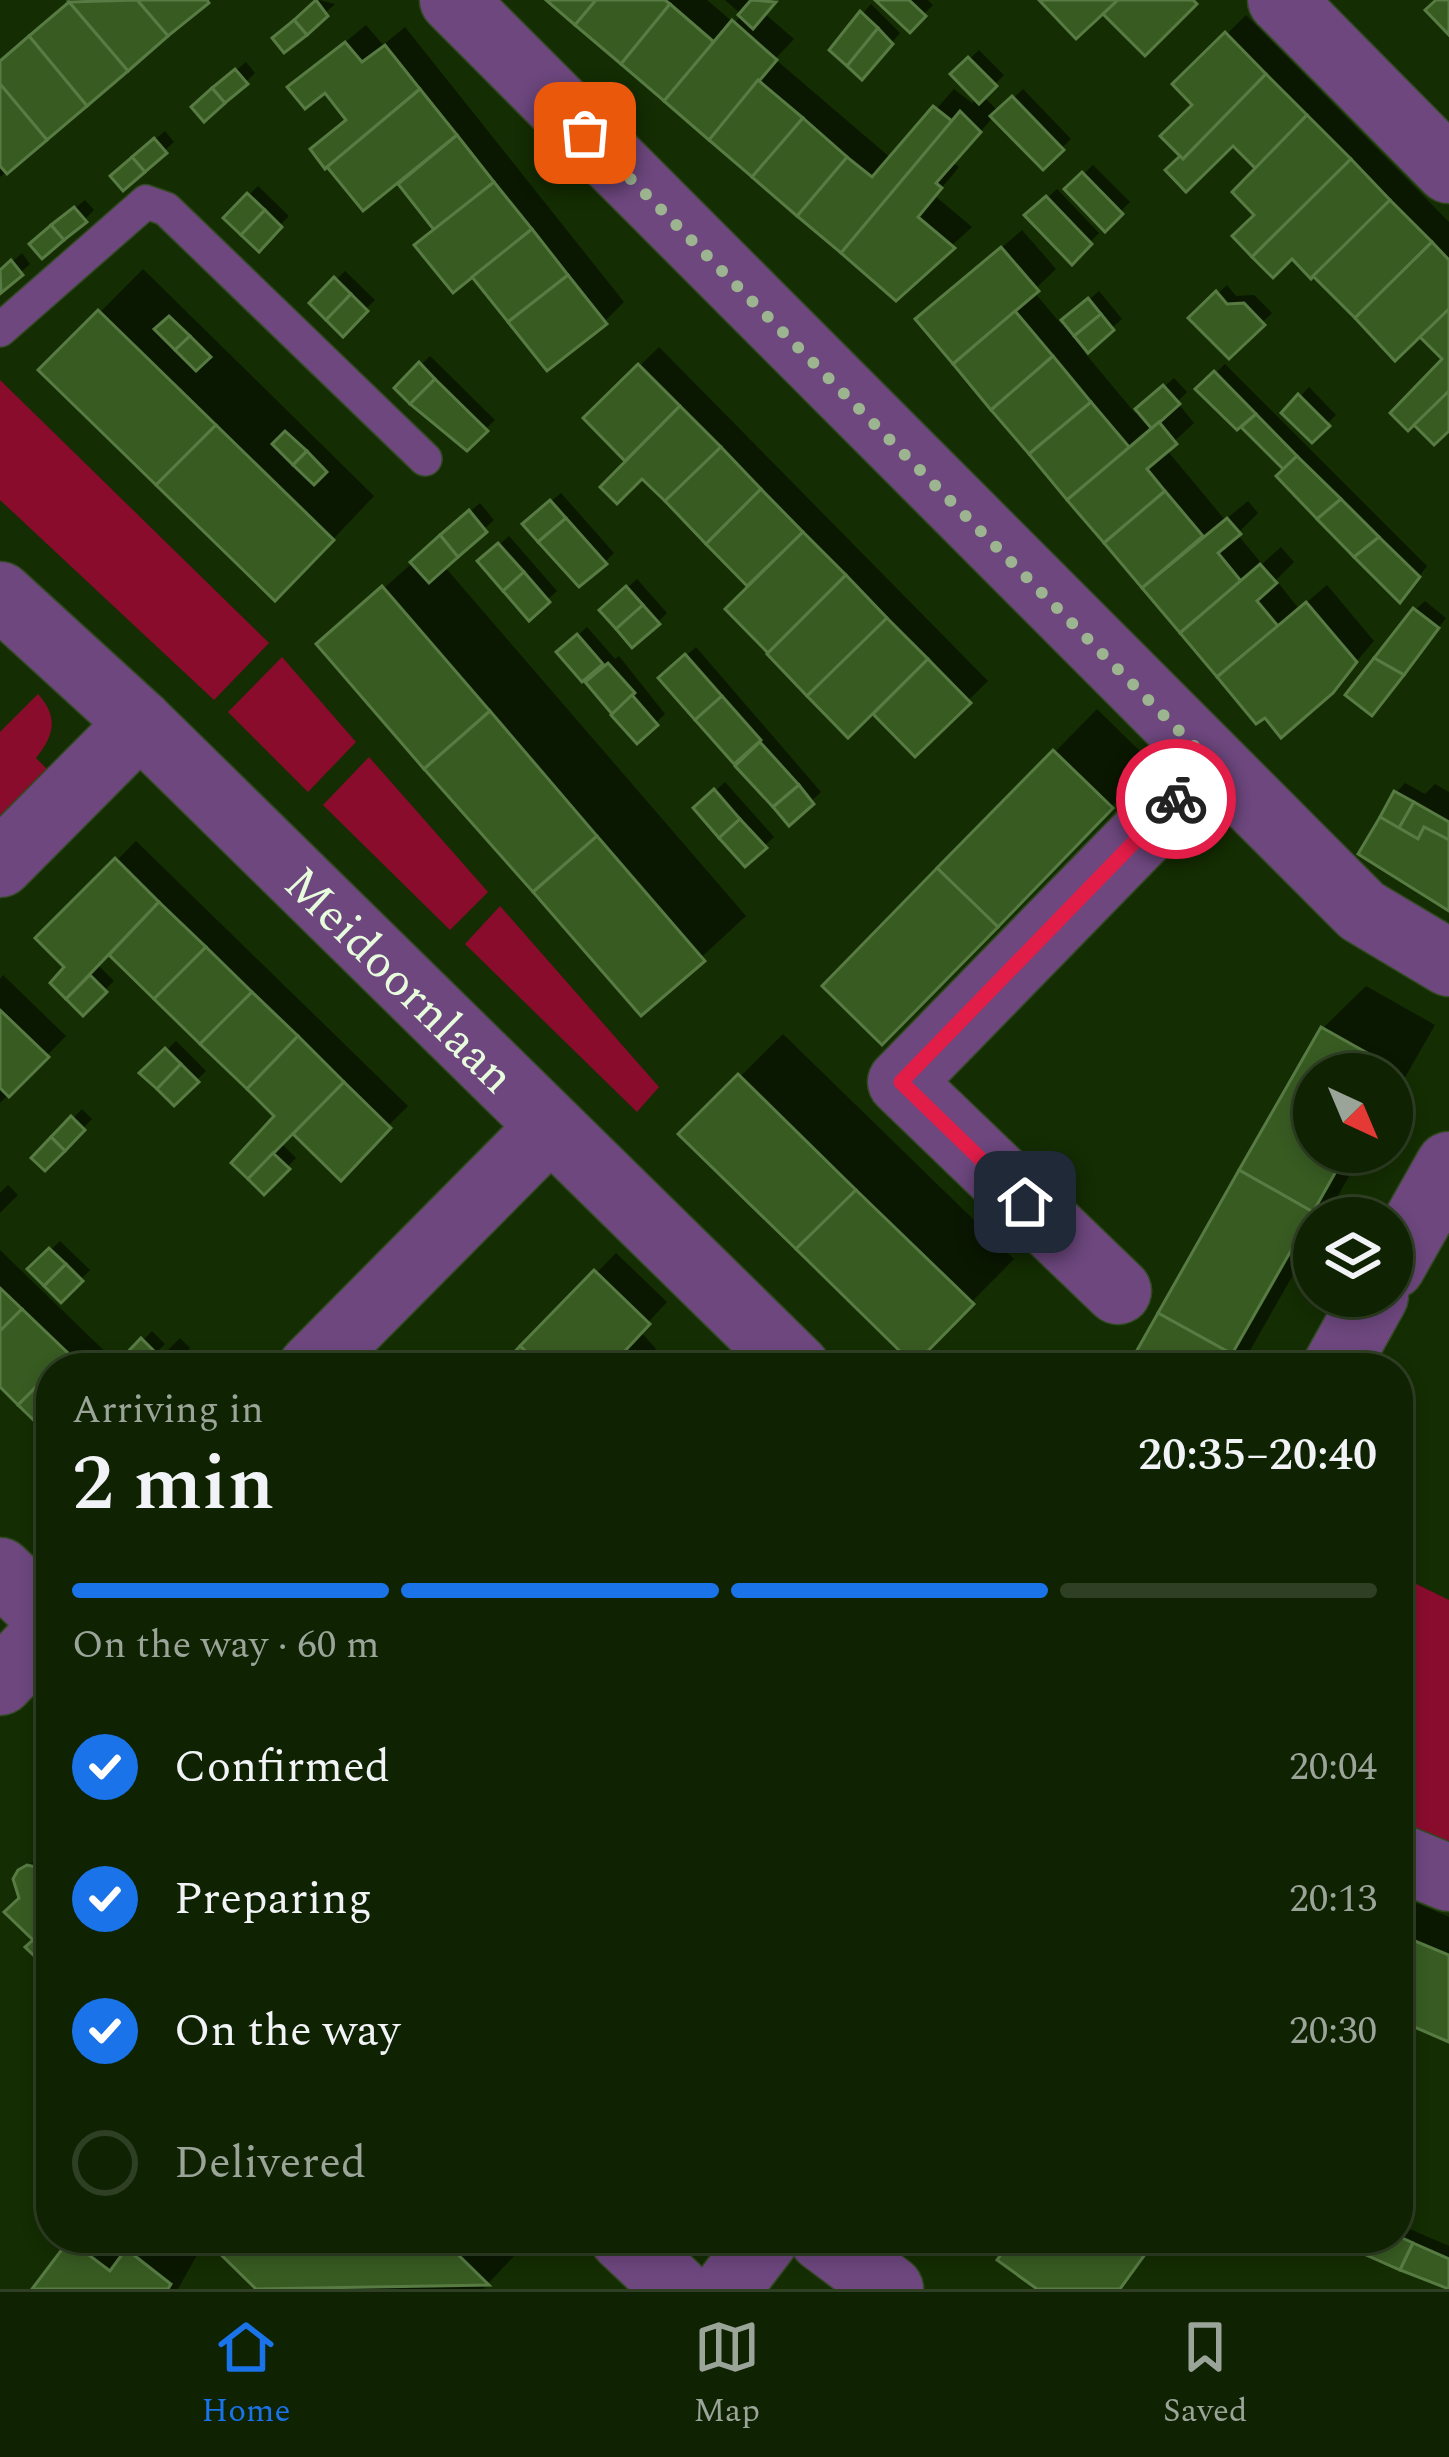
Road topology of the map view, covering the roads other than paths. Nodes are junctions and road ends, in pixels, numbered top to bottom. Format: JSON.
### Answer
{"nodes":[{"id":1,"x":453,"y":0,"type":"edge"},
{"id":2,"x":1281,"y":0,"type":"edge"},
{"id":3,"x":1449,"y":170,"type":"edge"},
{"id":4,"x":0,"y":330,"type":"edge"},
{"id":5,"x":424,"y":459,"type":"dead end"},
{"id":6,"x":0,"y":595,"type":"edge"},
{"id":7,"x":140,"y":723,"type":"junction"},
{"id":8,"x":1211,"y":763,"type":"junction"},
{"id":9,"x":0,"y":864,"type":"edge"},
{"id":10,"x":1449,"y":963,"type":"edge"},
{"id":11,"x":550,"y":1127,"type":"junction"},
{"id":12,"x":1449,"y":1165,"type":"edge"},
{"id":13,"x":1413,"y":1229,"type":"edge"},
{"id":14,"x":1118,"y":1291,"type":"dead end"},
{"id":15,"x":1363,"y":1317,"type":"edge"},
{"id":16,"x":325,"y":1353,"type":"edge"},
{"id":17,"x":782,"y":1353,"type":"edge"},
{"id":18,"x":1343,"y":1353,"type":"edge"},
{"id":19,"x":0,"y":1571,"type":"edge"},
{"id":20,"x":36,"y":1609,"type":"edge"},
{"id":21,"x":36,"y":1642,"type":"edge"},
{"id":22,"x":0,"y":1682,"type":"edge"},
{"id":23,"x":1413,"y":1863,"type":"edge"},
{"id":24,"x":1449,"y":1878,"type":"edge"},
{"id":25,"x":639,"y":2253,"type":"edge"},
{"id":26,"x":755,"y":2253,"type":"edge"},
{"id":27,"x":842,"y":2253,"type":"edge"},
{"id":28,"x":677,"y":2289,"type":"edge"},
{"id":29,"x":727,"y":2289,"type":"edge"},
{"id":30,"x":890,"y":2289,"type":"edge"}],
"edges":[{"from":1,"to":8,"type":"street"},
{"from":2,"to":3,"type":"street"},
{"from":4,"to":5,"type":"lane"},
{"from":6,"to":7,"type":"street","name":"Meidoornlaan"},
{"from":7,"to":9,"type":"street"},
{"from":7,"to":11,"type":"street","name":"Meidoornlaan"},
{"from":8,"to":10,"type":"street"},
{"from":8,"to":14,"type":"street"},
{"from":11,"to":16,"type":"street"},
{"from":11,"to":17,"type":"street","name":"Meidoornlaan"},
{"from":12,"to":13,"type":"street"},
{"from":15,"to":18,"type":"street"},
{"from":19,"to":20,"type":"street"},
{"from":21,"to":22,"type":"street"},
{"from":23,"to":24,"type":"street"},
{"from":25,"to":28,"type":"street"},
{"from":26,"to":29,"type":"street"},
{"from":27,"to":30,"type":"street"}]}
